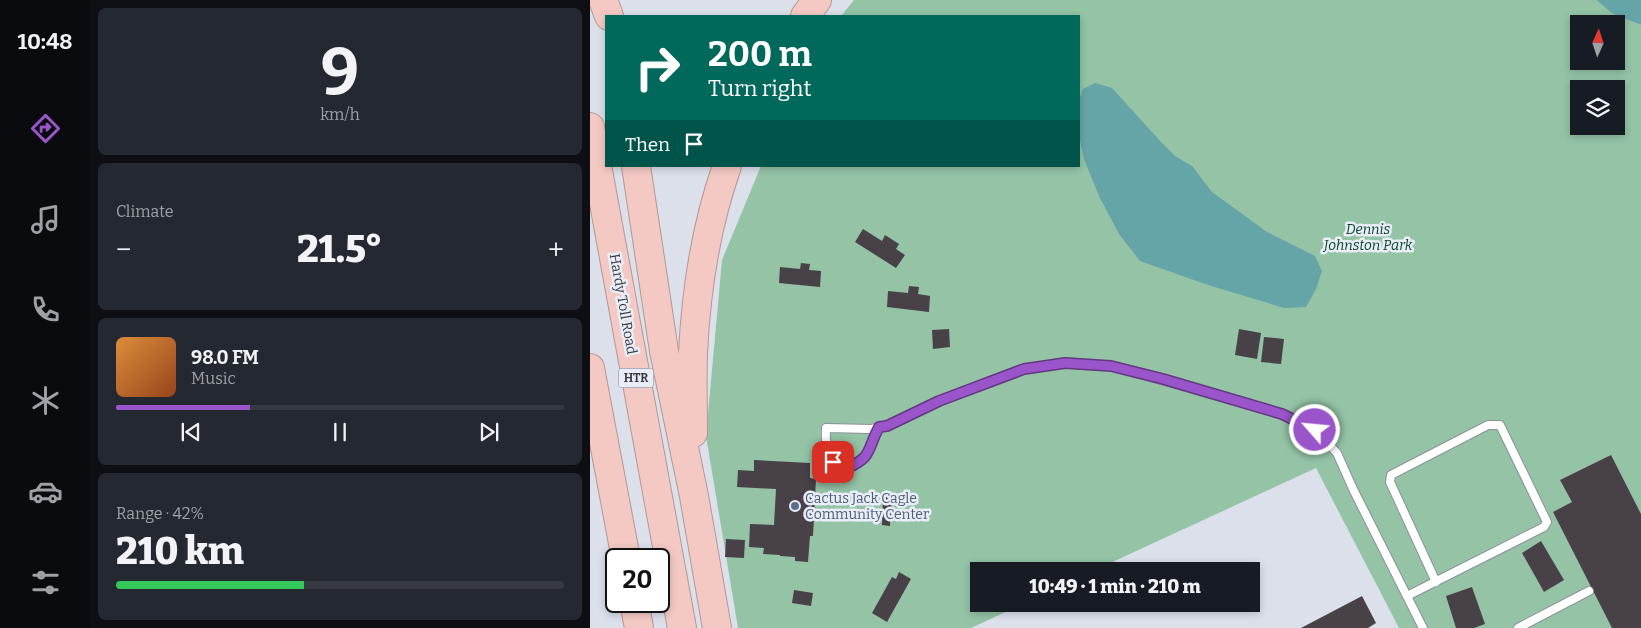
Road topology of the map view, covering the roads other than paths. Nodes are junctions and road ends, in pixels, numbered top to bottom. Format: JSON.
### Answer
{"nodes":[{"id":1,"x":592,"y":0,"type":"edge"},
{"id":2,"x":603,"y":0,"type":"edge"},
{"id":3,"x":817,"y":0,"type":"edge"},
{"id":4,"x":590,"y":6,"type":"edge"},
{"id":5,"x":609,"y":15,"type":"edge"},
{"id":6,"x":807,"y":15,"type":"edge"},
{"id":7,"x":590,"y":127,"type":"edge"},
{"id":8,"x":636,"y":167,"type":"edge"},
{"id":9,"x":727,"y":167,"type":"edge"},
{"id":10,"x":590,"y":368,"type":"edge"},
{"id":11,"x":879,"y":427,"type":"junction"},
{"id":12,"x":694,"y":496,"type":"junction"},
{"id":13,"x":624,"y":548,"type":"edge"},
{"id":14,"x":1436,"y":582,"type":"junction"},
{"id":15,"x":1589,"y":591,"type":"dead end"},
{"id":16,"x":1407,"y":596,"type":"junction"},
{"id":17,"x":636,"y":613,"type":"edge"},
{"id":18,"x":639,"y":628,"type":"edge"},
{"id":19,"x":682,"y":628,"type":"edge"},
{"id":20,"x":717,"y":628,"type":"edge"},
{"id":21,"x":1423,"y":628,"type":"edge"},
{"id":22,"x":1518,"y":628,"type":"edge"}],
"edges":[{"from":1,"to":4,"type":"highway"},
{"from":2,"to":5,"type":"highway"},
{"from":3,"to":6,"type":"highway"},
{"from":7,"to":19,"type":"highway","name":"Hardy Toll Road","number":"HTR"},
{"from":8,"to":12,"type":"highway"},
{"from":9,"to":12,"type":"highway"},
{"from":10,"to":13,"type":"highway"},
{"from":11,"to":11,"type":"lane"},
{"from":11,"to":16,"type":"lane"},
{"from":12,"to":20,"type":"highway"},
{"from":14,"to":14,"type":"lane"},
{"from":14,"to":16,"type":"lane"},
{"from":15,"to":22,"type":"lane"},
{"from":16,"to":21,"type":"lane"},
{"from":17,"to":18,"type":"highway"}]}
